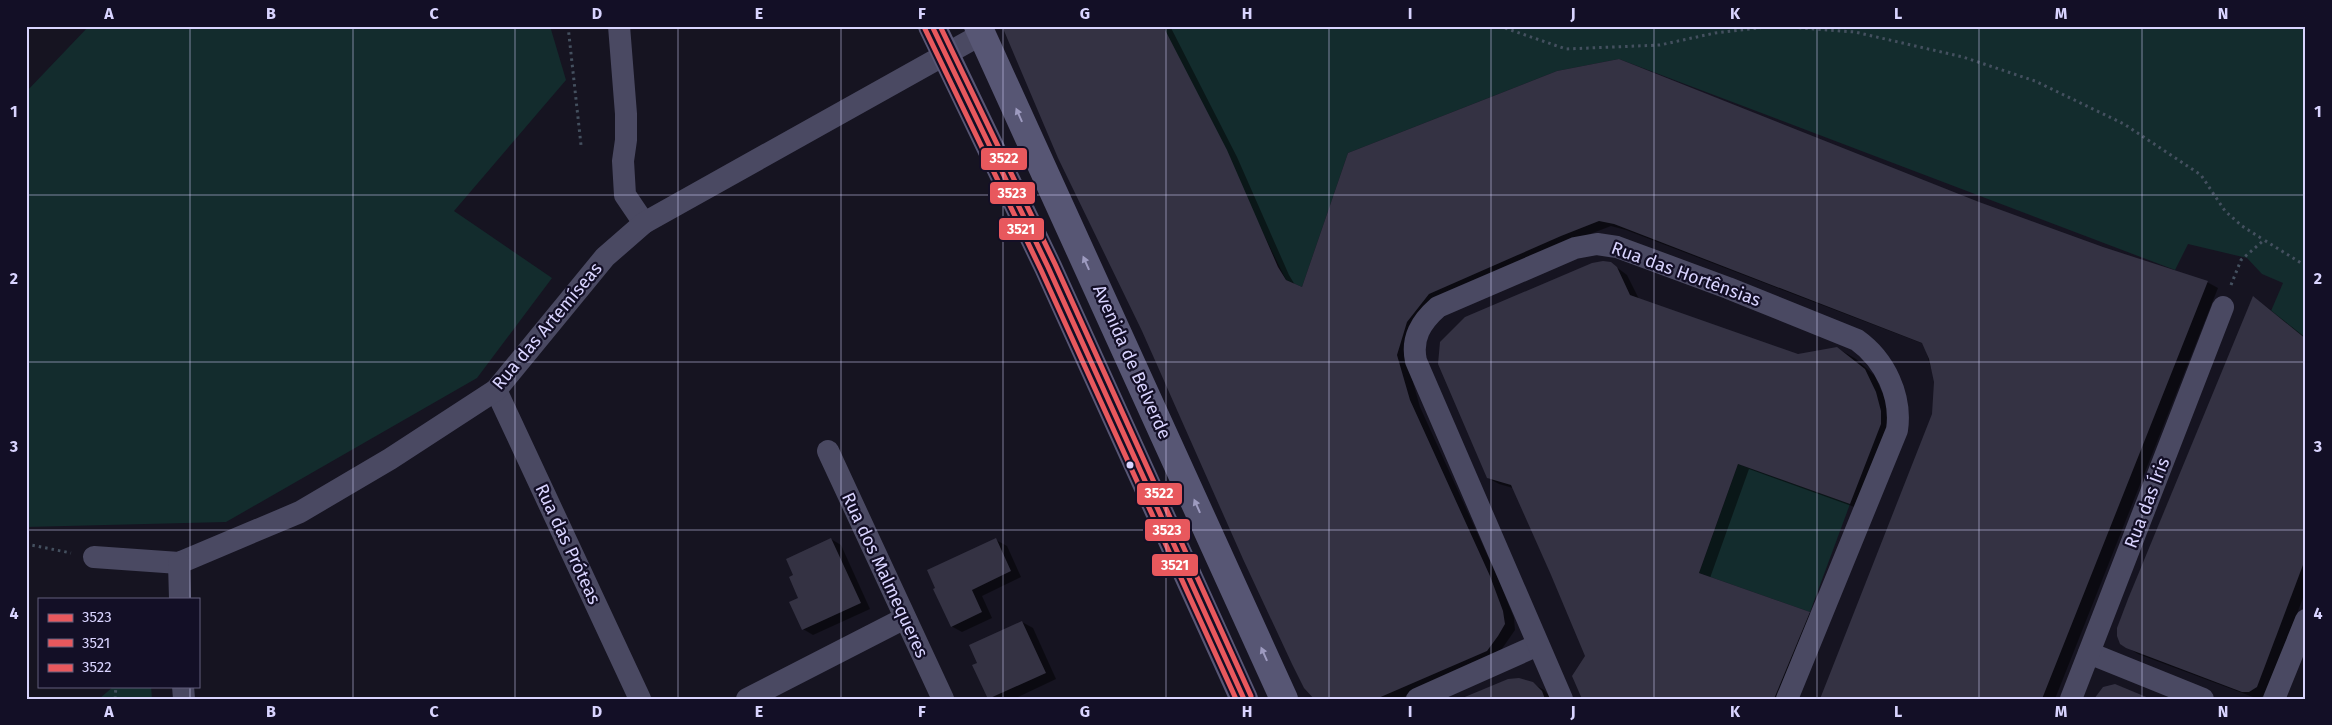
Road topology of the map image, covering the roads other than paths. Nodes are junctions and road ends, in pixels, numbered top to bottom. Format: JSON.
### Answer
{"nodes":[{"id":1,"x":619,"y":26,"type":"edge"},
{"id":2,"x":932,"y":26,"type":"edge"},
{"id":3,"x":980,"y":30,"type":"edge"},
{"id":4,"x":944,"y":55,"type":"junction"},
{"id":5,"x":644,"y":223,"type":"junction"},
{"id":6,"x":2223,"y":307,"type":"road end"},
{"id":7,"x":496,"y":390,"type":"junction"},
{"id":8,"x":828,"y":451,"type":"dead end"},
{"id":9,"x":94,"y":558,"type":"road end"},
{"id":10,"x":179,"y":563,"type":"junction"},
{"id":11,"x":180,"y":598,"type":"edge"},
{"id":12,"x":905,"y":618,"type":"junction"},
{"id":13,"x":2306,"y":620,"type":"edge"},
{"id":14,"x":1538,"y":645,"type":"junction"},
{"id":15,"x":2089,"y":653,"type":"junction"},
{"id":16,"x":640,"y":699,"type":"edge"},
{"id":17,"x":747,"y":699,"type":"edge"},
{"id":18,"x":943,"y":699,"type":"edge"},
{"id":19,"x":1244,"y":699,"type":"edge"},
{"id":20,"x":1284,"y":699,"type":"edge"},
{"id":21,"x":1417,"y":699,"type":"edge"},
{"id":22,"x":1562,"y":699,"type":"edge"},
{"id":23,"x":1787,"y":699,"type":"edge"},
{"id":24,"x":2071,"y":699,"type":"edge"},
{"id":25,"x":2203,"y":699,"type":"edge"},
{"id":26,"x":2274,"y":699,"type":"edge"}],
"edges":[{"from":1,"to":5,"type":"street"},
{"from":2,"to":4,"type":"main road","name":"Avenida de Belverde"},
{"from":3,"to":4,"type":"street","name":"Rua das Artemíseas"},
{"from":20,"to":3,"type":"main road","name":"Avenida de Belverde","one_way":true},
{"from":4,"to":5,"type":"street","name":"Rua das Artemíseas"},
{"from":4,"to":19,"type":"main road","name":"Avenida de Belverde"},
{"from":5,"to":7,"type":"street","name":"Rua das Artemíseas"},
{"from":6,"to":15,"type":"street","name":"Rua das Íris"},
{"from":7,"to":10,"type":"street","name":"Rua das Artemíseas"},
{"from":7,"to":16,"type":"street","name":"Rua das Próteas"},
{"from":8,"to":12,"type":"street","name":"Rua dos Malmequeres"},
{"from":9,"to":10,"type":"street","name":"Rua das Artemíseas"},
{"from":10,"to":11,"type":"street"},
{"from":12,"to":17,"type":"street"},
{"from":12,"to":18,"type":"street","name":"Rua dos Malmequeres"},
{"from":13,"to":26,"type":"street"},
{"from":14,"to":21,"type":"street"},
{"from":14,"to":22,"type":"street","name":"Rua das Hortênsias"},
{"from":14,"to":23,"type":"street","name":"Rua das Hortênsias"},
{"from":15,"to":24,"type":"street","name":"Rua das Íris"},
{"from":15,"to":25,"type":"street"}]}
